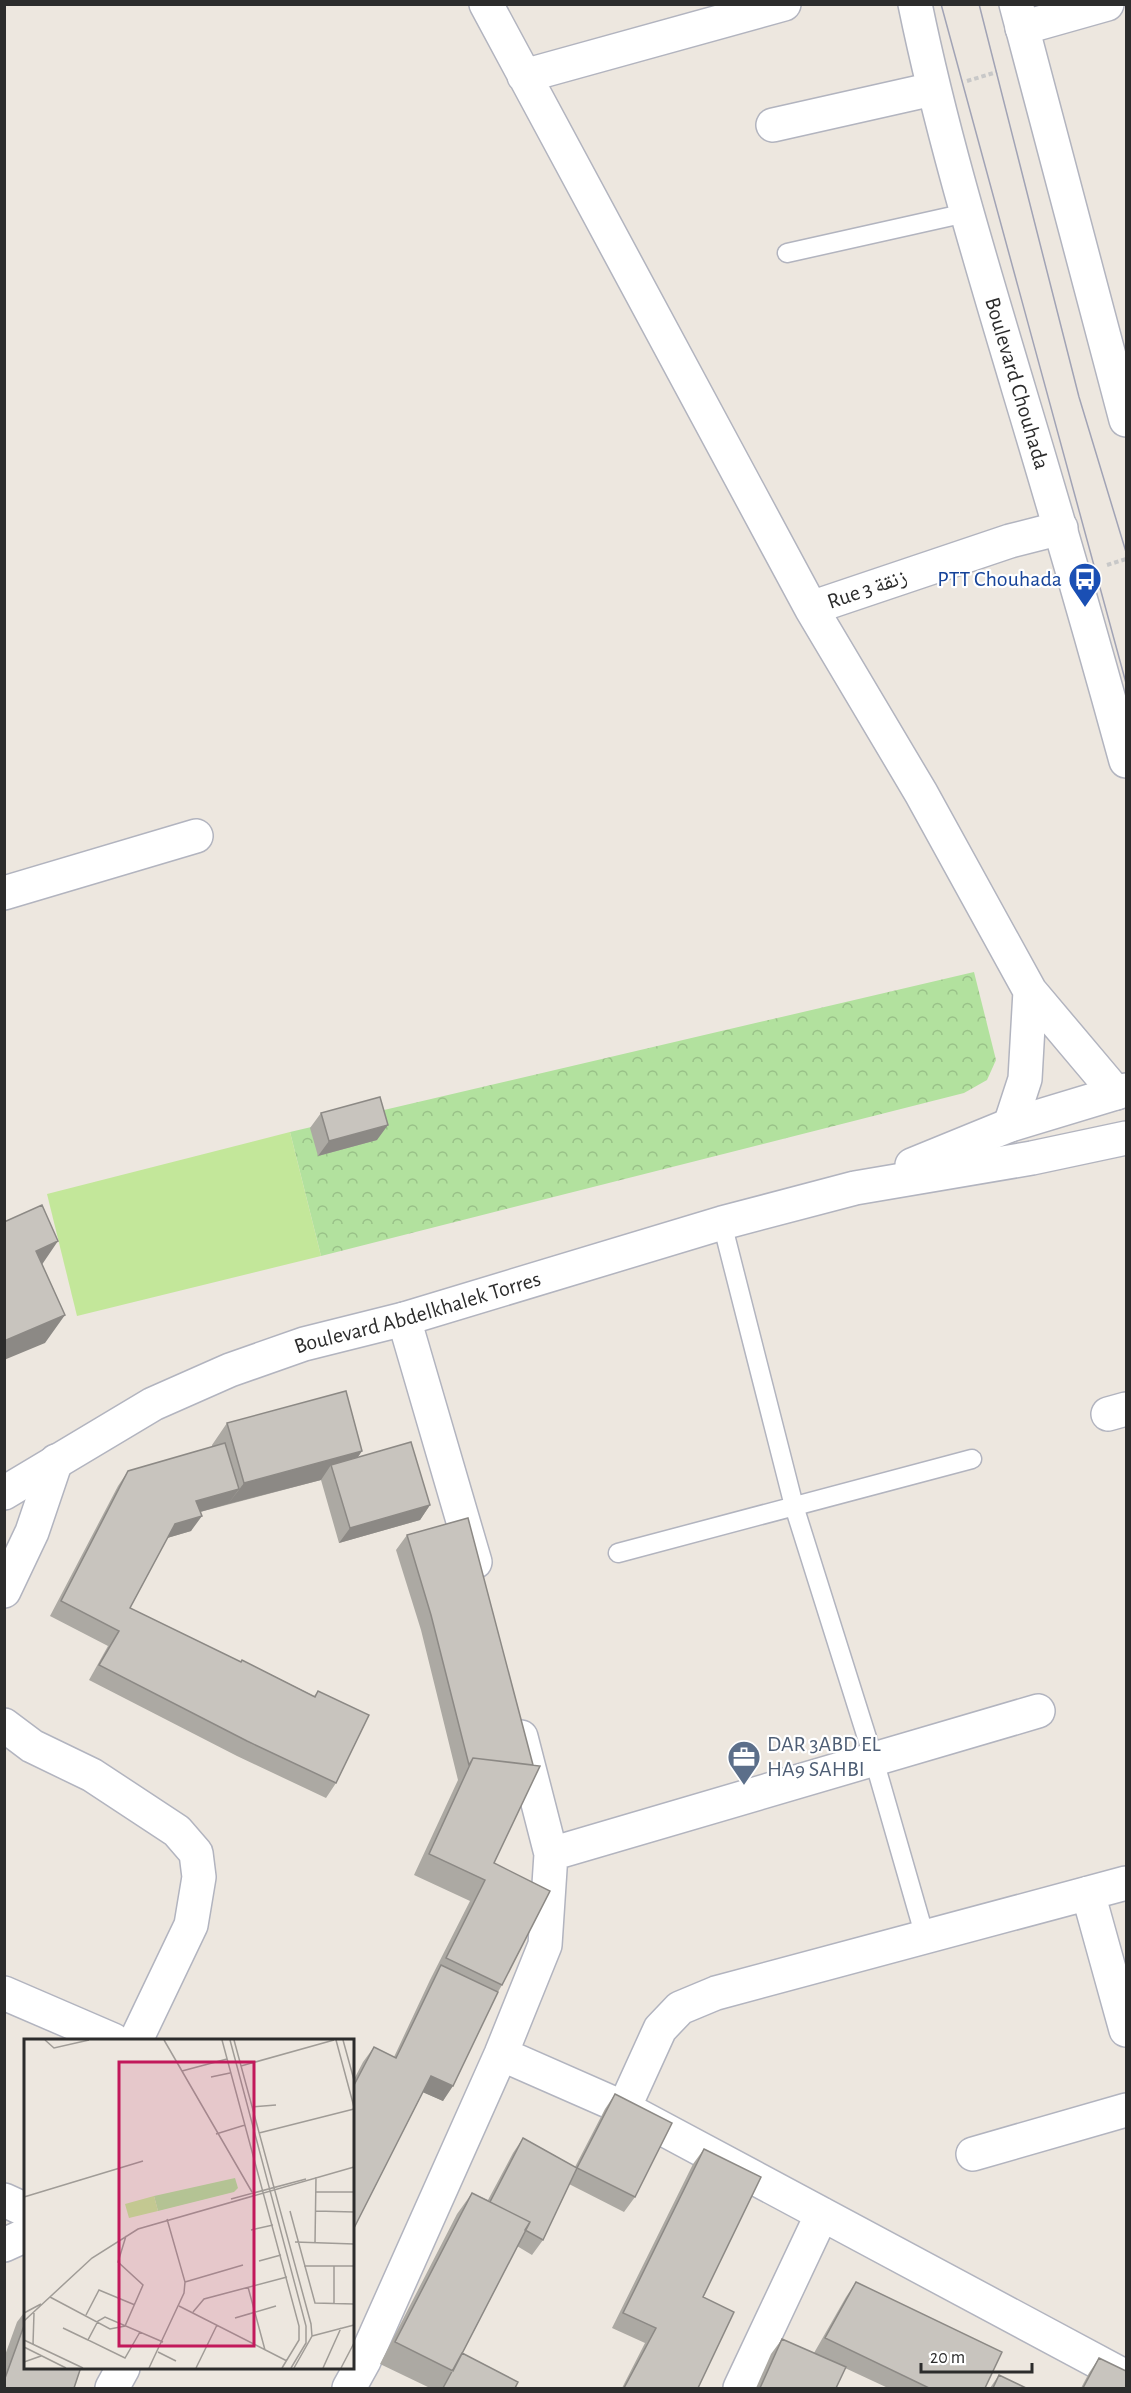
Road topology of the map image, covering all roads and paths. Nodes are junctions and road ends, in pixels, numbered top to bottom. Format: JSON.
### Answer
{"nodes":[{"id":1,"x":486,"y":4,"type":"edge"},
{"id":2,"x":784,"y":4,"type":"edge"},
{"id":3,"x":915,"y":4,"type":"edge"},
{"id":4,"x":1107,"y":4,"type":"edge"},
{"id":5,"x":1019,"y":16,"type":"edge"},
{"id":6,"x":1033,"y":63,"type":"junction"},
{"id":7,"x":524,"y":76,"type":"junction"},
{"id":8,"x":933,"y":89,"type":"junction"},
{"id":9,"x":774,"y":124,"type":"dead end"},
{"id":10,"x":966,"y":213,"type":"junction"},
{"id":11,"x":788,"y":253,"type":"dead end"},
{"id":12,"x":1120,"y":374,"type":"edge"},
{"id":13,"x":1126,"y":420,"type":"edge"},
{"id":14,"x":1061,"y":528,"type":"junction"},
{"id":15,"x":811,"y":608,"type":"junction"},
{"id":16,"x":1126,"y":761,"type":"edge"},
{"id":17,"x":196,"y":836,"type":"dead end"},
{"id":18,"x":4,"y":893,"type":"edge"},
{"id":19,"x":1030,"y":991,"type":"junction"},
{"id":20,"x":1121,"y":1092,"type":"edge"},
{"id":21,"x":1010,"y":1125,"type":"junction"},
{"id":22,"x":1126,"y":1138,"type":"edge"},
{"id":23,"x":855,"y":1188,"type":"junction"},
{"id":24,"x":722,"y":1224,"type":"junction"},
{"id":25,"x":404,"y":1319,"type":"junction"},
{"id":26,"x":972,"y":1459,"type":"dead end"},
{"id":27,"x":56,"y":1461,"type":"junction"},
{"id":28,"x":4,"y":1493,"type":"edge"},
{"id":29,"x":794,"y":1506,"type":"junction"},
{"id":30,"x":618,"y":1553,"type":"dead end"},
{"id":31,"x":483,"y":1589,"type":"edge"},
{"id":32,"x":4,"y":1591,"type":"edge"},
{"id":33,"x":513,"y":1704,"type":"edge"},
{"id":34,"x":1038,"y":1711,"type":"dead end"},
{"id":35,"x":4,"y":1725,"type":"edge"},
{"id":36,"x":874,"y":1760,"type":"junction"},
{"id":37,"x":551,"y":1854,"type":"junction"},
{"id":38,"x":1126,"y":1883,"type":"edge"},
{"id":39,"x":1088,"y":1893,"type":"junction"},
{"id":40,"x":925,"y":1937,"type":"junction"},
{"id":41,"x":4,"y":1993,"type":"edge"},
{"id":42,"x":1126,"y":2030,"type":"edge"},
{"id":43,"x":111,"y":2039,"type":"edge"},
{"id":44,"x":136,"y":2039,"type":"edge"},
{"id":45,"x":501,"y":2054,"type":"junction"},
{"id":46,"x":624,"y":2108,"type":"junction"},
{"id":47,"x":1126,"y":2110,"type":"edge"},
{"id":48,"x":973,"y":2154,"type":"dead end"},
{"id":49,"x":4,"y":2200,"type":"edge"},
{"id":50,"x":24,"y":2209,"type":"edge"},
{"id":51,"x":822,"y":2214,"type":"junction"},
{"id":52,"x":24,"y":2236,"type":"edge"},
{"id":53,"x":4,"y":2245,"type":"edge"},
{"id":54,"x":122,"y":2369,"type":"edge"},
{"id":55,"x":355,"y":2369,"type":"edge"},
{"id":56,"x":1126,"y":2377,"type":"edge"},
{"id":57,"x":112,"y":2388,"type":"edge"},
{"id":58,"x":740,"y":2388,"type":"edge"}],
"edges":[{"from":1,"to":7,"type":"street"},
{"from":2,"to":7,"type":"street"},
{"from":3,"to":8,"type":"street","name":"Boulevard Chouhada"},
{"from":4,"to":5,"type":"street"},
{"from":5,"to":6,"type":"street"},
{"from":6,"to":8,"type":"path"},
{"from":6,"to":12,"type":"street"},
{"from":7,"to":15,"type":"street"},
{"from":8,"to":9,"type":"street"},
{"from":8,"to":10,"type":"street","name":"Boulevard Chouhada"},
{"from":10,"to":11,"type":"lane"},
{"from":10,"to":14,"type":"street","name":"Boulevard Chouhada"},
{"from":12,"to":13,"type":"street"},
{"from":14,"to":15,"type":"street","name":"Rue 3 زنقة"},
{"from":14,"to":16,"type":"street","name":"Boulevard Chouhada"},
{"from":15,"to":19,"type":"street"},
{"from":17,"to":18,"type":"street"},
{"from":19,"to":20,"type":"street"},
{"from":19,"to":21,"type":"street"},
{"from":20,"to":21,"type":"street","name":"Boulevard Abdelkhalek Torres"},
{"from":21,"to":23,"type":"street","name":"Boulevard Abdelkhalek Torres"},
{"from":22,"to":23,"type":"street","name":"Boulevard Abdelkhalek Torres"},
{"from":23,"to":24,"type":"street","name":"Boulevard Abdelkhalek Torres"},
{"from":24,"to":25,"type":"street","name":"Boulevard Abdelkhalek Torres"},
{"from":24,"to":29,"type":"lane"},
{"from":25,"to":27,"type":"street","name":"Boulevard Abdelkhalek Torres"},
{"from":25,"to":31,"type":"street"},
{"from":26,"to":29,"type":"lane"},
{"from":27,"to":28,"type":"street","name":"Boulevard Abdelkhalek Torres"},
{"from":27,"to":32,"type":"street"},
{"from":29,"to":30,"type":"lane"},
{"from":29,"to":36,"type":"lane"},
{"from":33,"to":37,"type":"street"},
{"from":34,"to":36,"type":"street"},
{"from":35,"to":44,"type":"street"},
{"from":36,"to":37,"type":"street"},
{"from":36,"to":40,"type":"lane"},
{"from":37,"to":45,"type":"street"},
{"from":38,"to":39,"type":"street"},
{"from":39,"to":40,"type":"street"},
{"from":39,"to":42,"type":"street"},
{"from":40,"to":46,"type":"street"},
{"from":41,"to":43,"type":"street"},
{"from":45,"to":46,"type":"street"},
{"from":45,"to":55,"type":"street"},
{"from":46,"to":51,"type":"street"},
{"from":47,"to":48,"type":"street"},
{"from":49,"to":50,"type":"street"},
{"from":51,"to":56,"type":"street"},
{"from":51,"to":58,"type":"street"},
{"from":52,"to":53,"type":"street"},
{"from":54,"to":57,"type":"street"}]}
